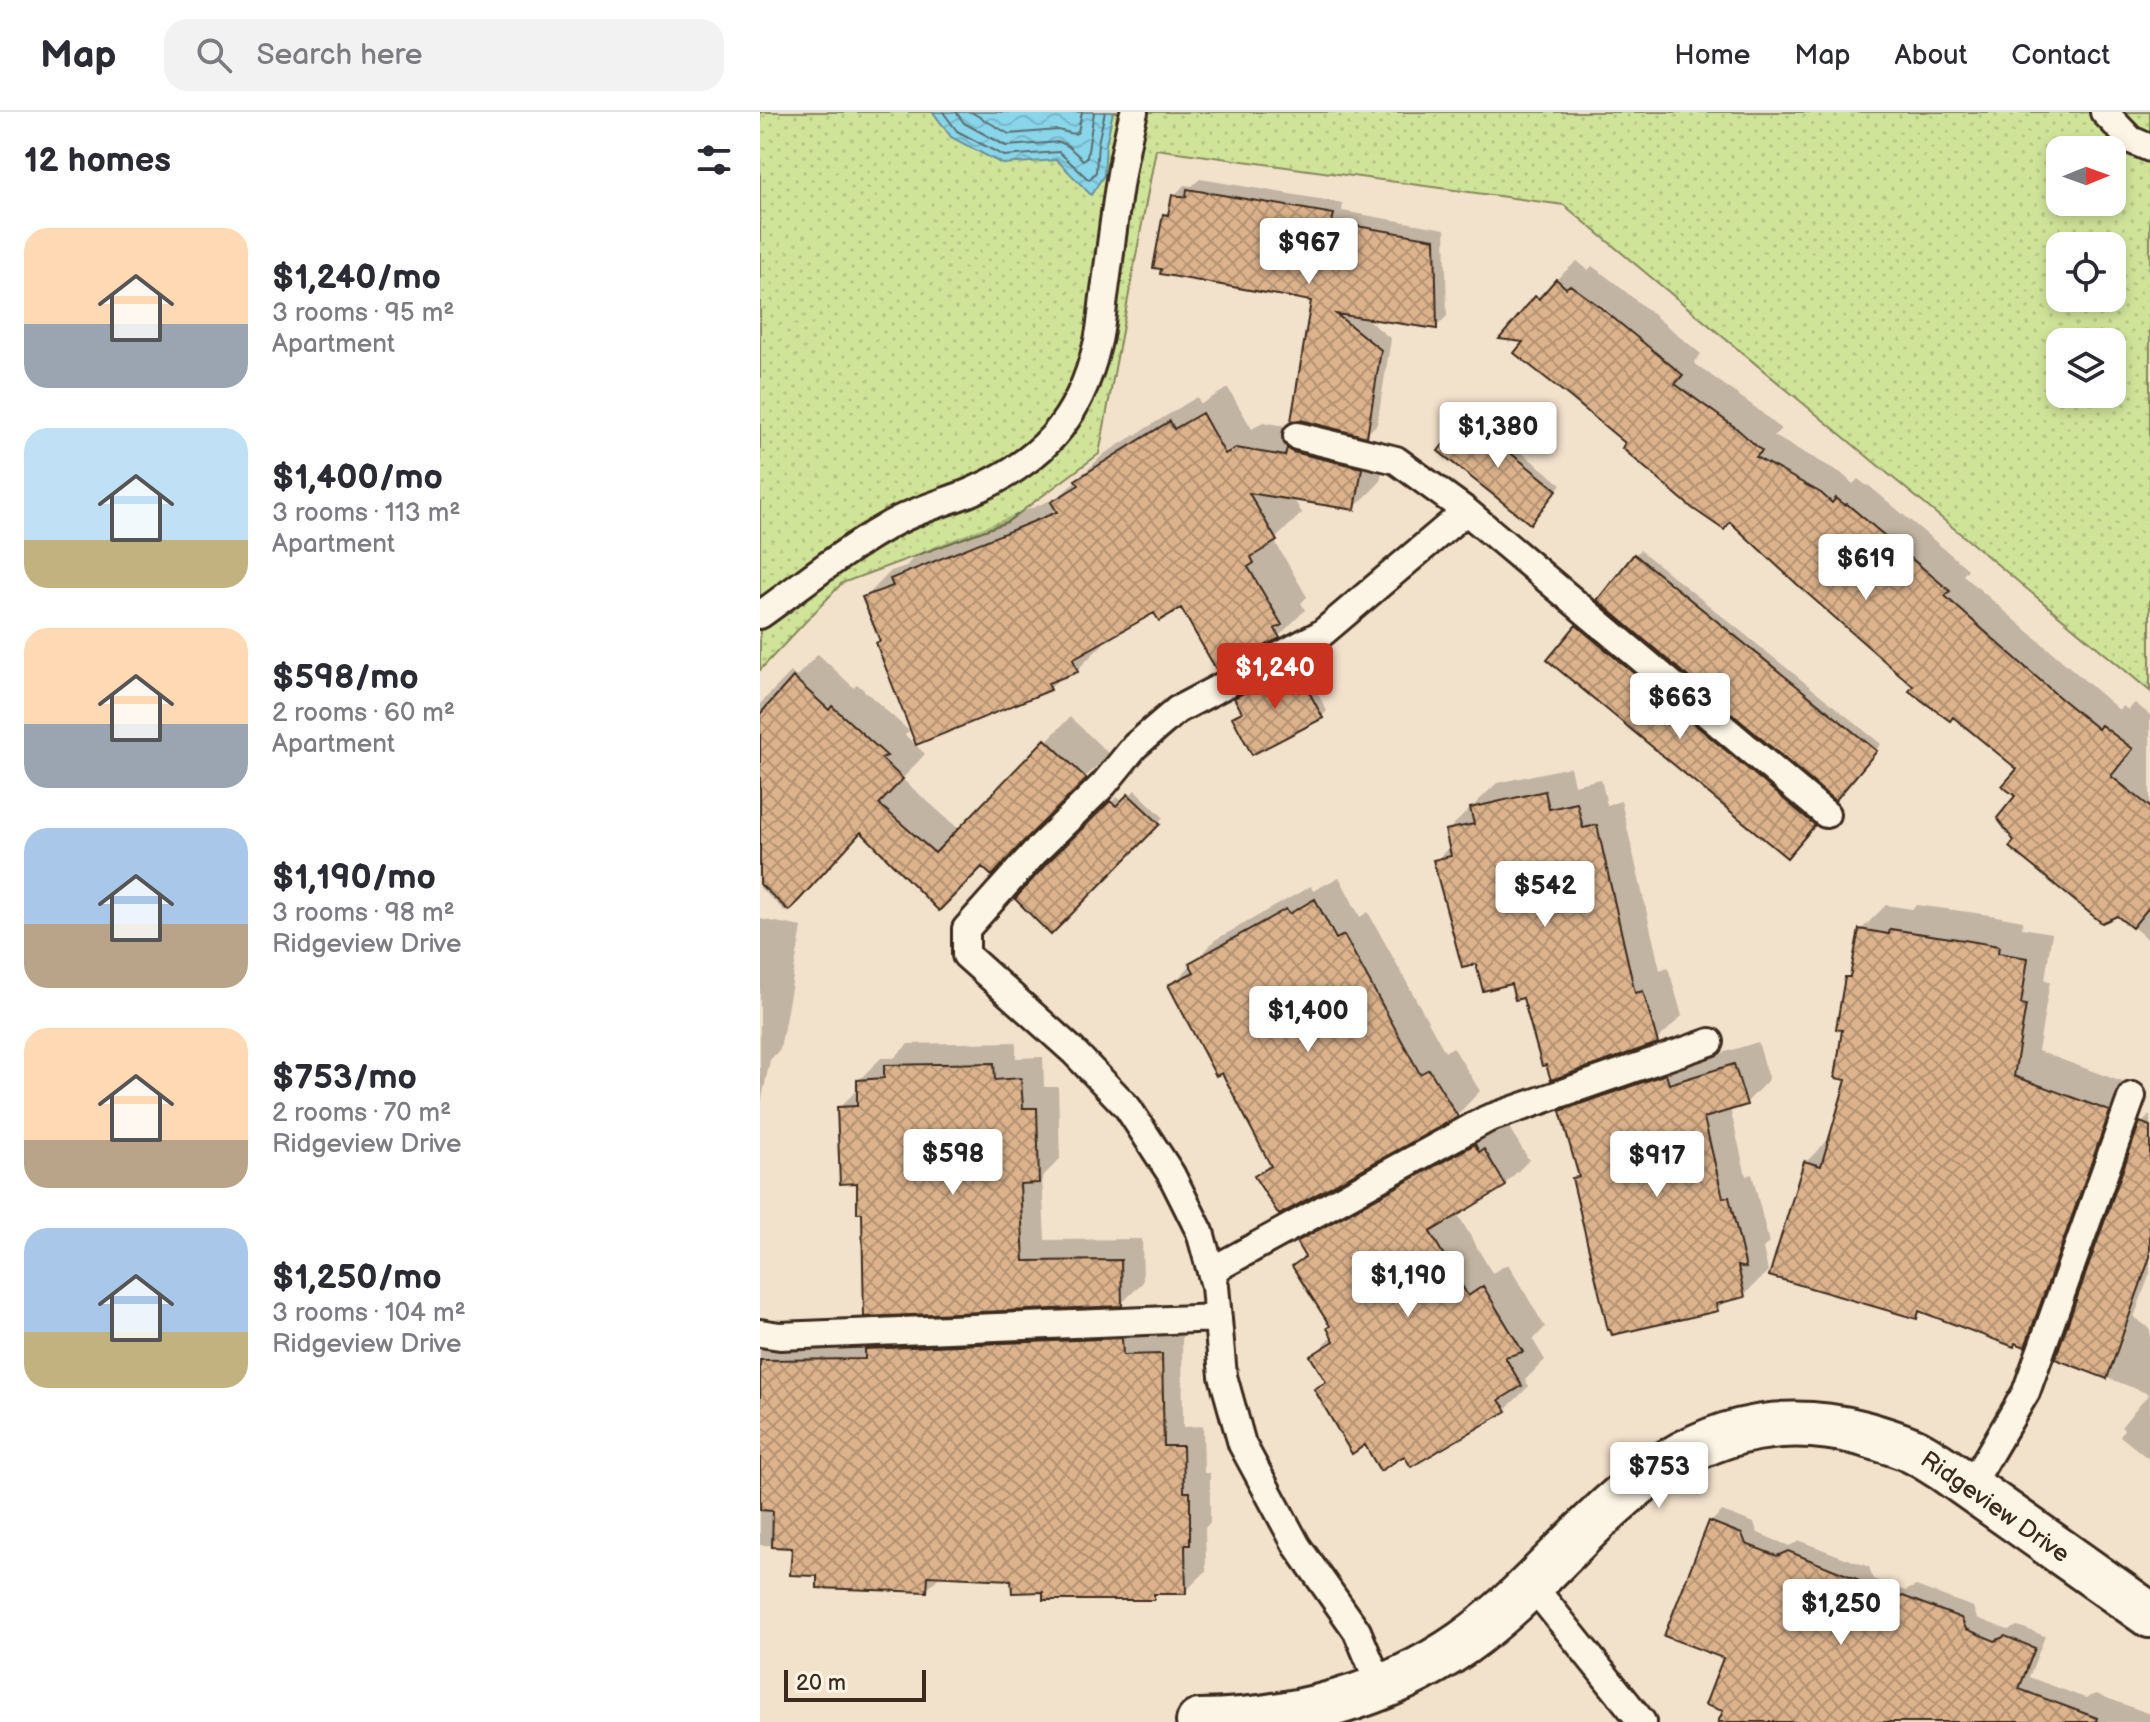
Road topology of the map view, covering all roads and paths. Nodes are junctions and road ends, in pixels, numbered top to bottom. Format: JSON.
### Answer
{"nodes":[{"id":1,"x":1134,"y":112,"type":"edge"},
{"id":2,"x":2104,"y":112,"type":"edge"},
{"id":3,"x":2150,"y":148,"type":"edge"},
{"id":4,"x":1297,"y":436,"type":"dead end"},
{"id":5,"x":1466,"y":511,"type":"junction"},
{"id":6,"x":760,"y":615,"type":"edge"},
{"id":7,"x":1826,"y":814,"type":"dead end"},
{"id":8,"x":1710,"y":1042,"type":"dead end"},
{"id":9,"x":2132,"y":1096,"type":"dead end"},
{"id":10,"x":1211,"y":1271,"type":"junction"},
{"id":11,"x":1218,"y":1318,"type":"junction"},
{"id":12,"x":760,"y":1333,"type":"edge"},
{"id":13,"x":1970,"y":1487,"type":"junction"},
{"id":14,"x":1531,"y":1584,"type":"junction"},
{"id":15,"x":2150,"y":1615,"type":"edge"},
{"id":16,"x":1381,"y":1688,"type":"junction"},
{"id":17,"x":1199,"y":1722,"type":"edge"},
{"id":18,"x":1642,"y":1722,"type":"edge"}],
"edges":[{"from":1,"to":6,"type":"lane"},
{"from":2,"to":3,"type":"lane"},
{"from":4,"to":5,"type":"lane"},
{"from":5,"to":7,"type":"lane"},
{"from":5,"to":10,"type":"lane"},
{"from":8,"to":10,"type":"lane"},
{"from":9,"to":13,"type":"lane"},
{"from":10,"to":11,"type":"lane"},
{"from":11,"to":12,"type":"lane"},
{"from":11,"to":16,"type":"lane"},
{"from":13,"to":14,"type":"street","name":"Ridgeview Drive"},
{"from":13,"to":15,"type":"street","name":"Ridgeview Drive"},
{"from":14,"to":16,"type":"street","name":"Ridgeview Drive"},
{"from":14,"to":18,"type":"lane"},
{"from":16,"to":17,"type":"street","name":"Ridgeview Drive"}]}
